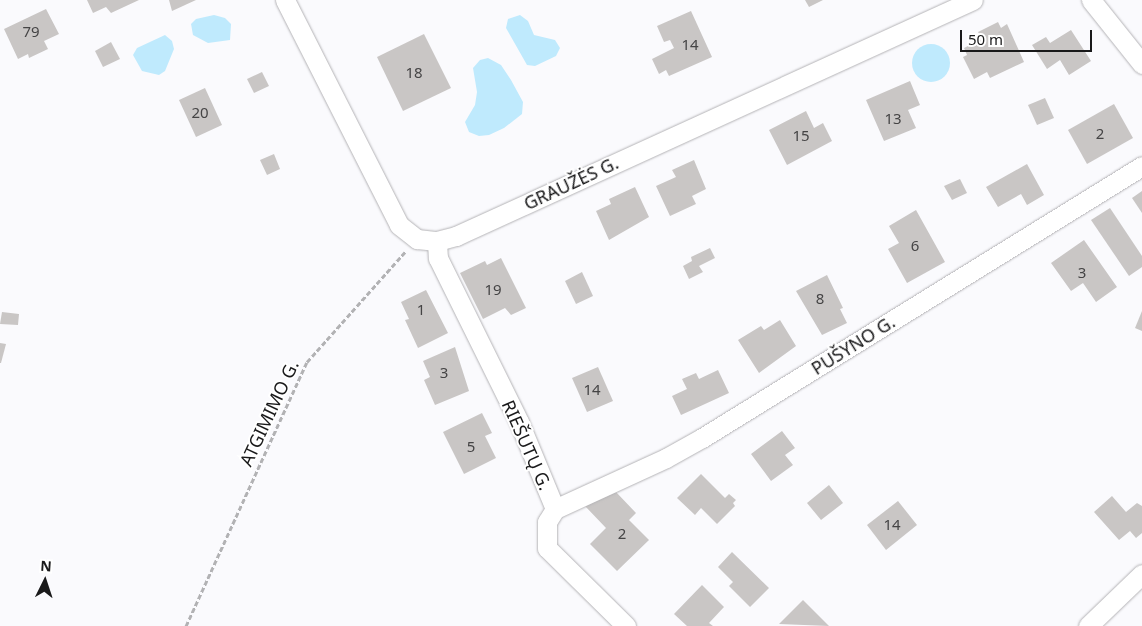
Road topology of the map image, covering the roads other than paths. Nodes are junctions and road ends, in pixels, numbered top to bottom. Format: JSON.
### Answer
{"nodes":[{"id":1,"x":286,"y":0,"type":"edge"},
{"id":2,"x":973,"y":0,"type":"edge"},
{"id":3,"x":1091,"y":0,"type":"edge"},
{"id":4,"x":1142,"y":64,"type":"edge"},
{"id":5,"x":1142,"y":166,"type":"edge"},
{"id":6,"x":437,"y":242,"type":"junction"},
{"id":7,"x":555,"y":509,"type":"junction"},
{"id":8,"x":1142,"y":574,"type":"edge"},
{"id":9,"x":626,"y":626,"type":"edge"},
{"id":10,"x":1088,"y":626,"type":"edge"}],
"edges":[{"from":1,"to":6,"type":"street"},
{"from":2,"to":6,"type":"street","name":"GRAUŽĖS G."},
{"from":3,"to":4,"type":"street"},
{"from":5,"to":7,"type":"street","name":"PUŠYNO G."},
{"from":6,"to":7,"type":"street","name":"RIEŠUTŲ G."},
{"from":7,"to":9,"type":"street","name":"RIEŠUTŲ G."},
{"from":8,"to":10,"type":"street"}]}
